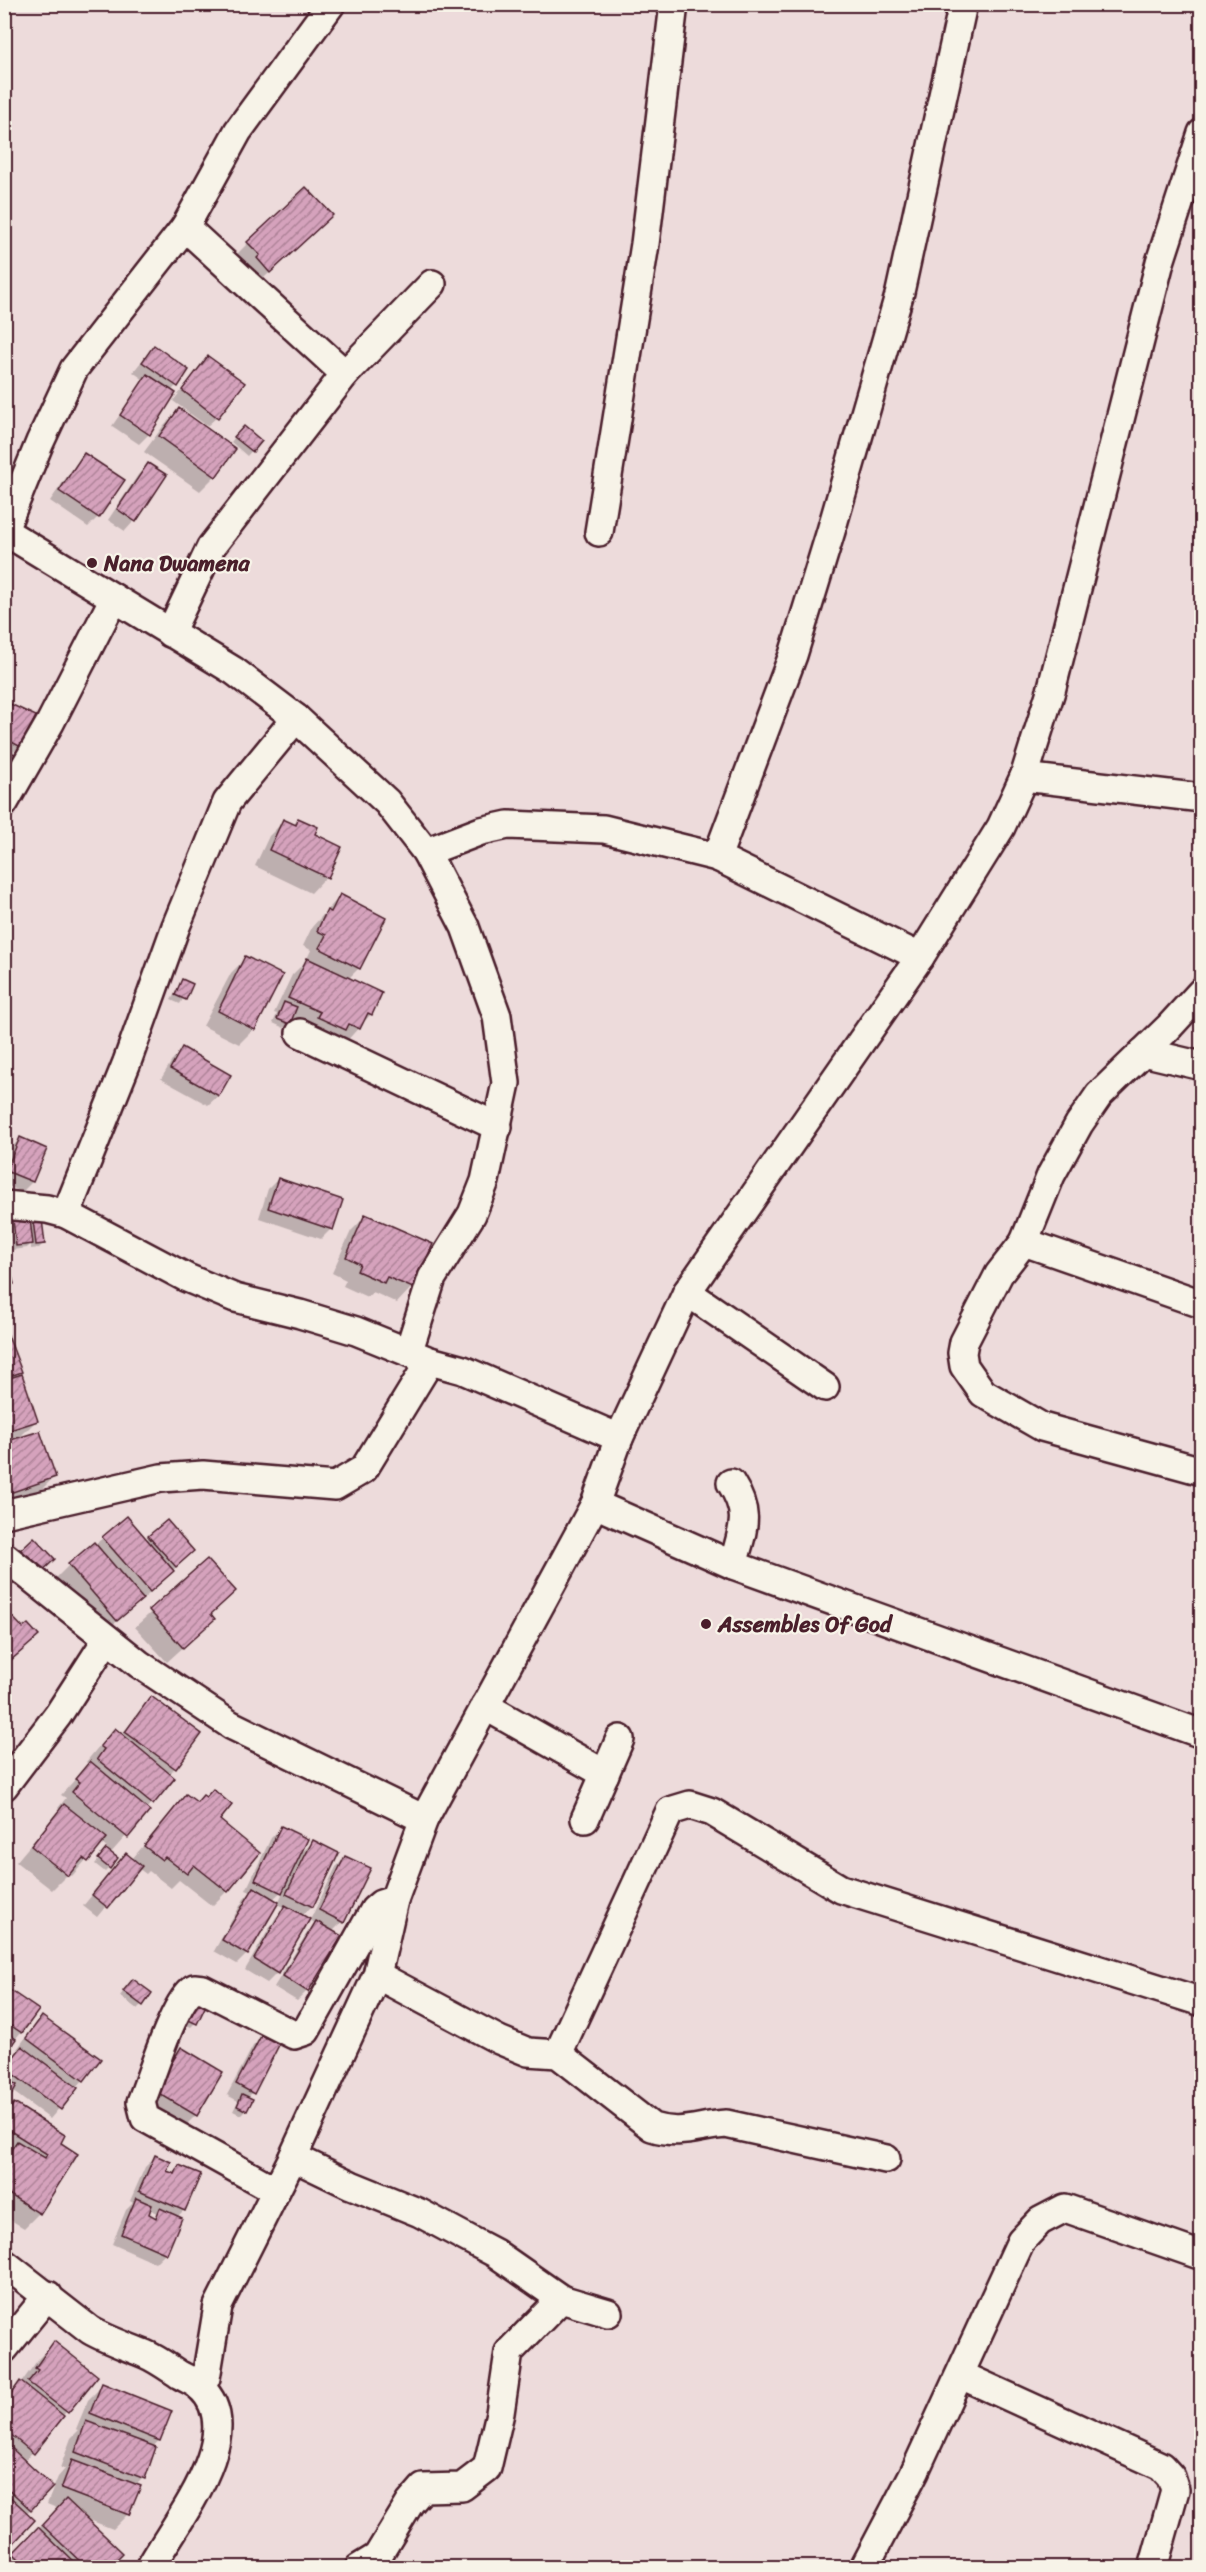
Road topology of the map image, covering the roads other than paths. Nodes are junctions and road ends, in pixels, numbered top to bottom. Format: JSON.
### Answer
{"nodes":[{"id":1,"x":331,"y":4,"type":"edge"},
{"id":2,"x":674,"y":4,"type":"edge"},
{"id":3,"x":963,"y":4,"type":"edge"},
{"id":4,"x":1202,"y":133,"type":"edge"},
{"id":5,"x":185,"y":227,"type":"junction"},
{"id":6,"x":432,"y":284,"type":"dead end"},
{"id":7,"x":345,"y":374,"type":"junction"},
{"id":8,"x":4,"y":531,"type":"edge"},
{"id":9,"x":599,"y":532,"type":"dead end"},
{"id":10,"x":114,"y":598,"type":"junction"},
{"id":11,"x":170,"y":633,"type":"junction"},
{"id":12,"x":296,"y":718,"type":"junction"},
{"id":13,"x":1024,"y":777,"type":"junction"},
{"id":14,"x":1202,"y":798,"type":"edge"},
{"id":15,"x":4,"y":803,"type":"edge"},
{"id":16,"x":426,"y":852,"type":"junction"},
{"id":17,"x":717,"y":857,"type":"junction"},
{"id":18,"x":920,"y":957,"type":"junction"},
{"id":19,"x":1202,"y":991,"type":"edge"},
{"id":20,"x":300,"y":1033,"type":"dead end"},
{"id":21,"x":1143,"y":1052,"type":"junction"},
{"id":22,"x":1202,"y":1066,"type":"edge"},
{"id":23,"x":498,"y":1128,"type":"junction"},
{"id":24,"x":4,"y":1205,"type":"edge"},
{"id":25,"x":66,"y":1214,"type":"junction"},
{"id":26,"x":1024,"y":1242,"type":"junction"},
{"id":27,"x":687,"y":1292,"type":"junction"},
{"id":28,"x":1202,"y":1304,"type":"edge"},
{"id":29,"x":419,"y":1355,"type":"junction"},
{"id":30,"x":825,"y":1387,"type":"dead end"},
{"id":31,"x":619,"y":1438,"type":"junction"},
{"id":32,"x":1202,"y":1471,"type":"edge"},
{"id":33,"x":731,"y":1483,"type":"dead end"},
{"id":34,"x":595,"y":1504,"type":"junction"},
{"id":35,"x":4,"y":1514,"type":"edge"},
{"id":36,"x":4,"y":1556,"type":"edge"},
{"id":37,"x":733,"y":1565,"type":"junction"},
{"id":38,"x":107,"y":1639,"type":"junction"},
{"id":39,"x":484,"y":1706,"type":"junction"},
{"id":40,"x":1202,"y":1734,"type":"edge"},
{"id":41,"x":620,"y":1739,"type":"dead end"},
{"id":42,"x":605,"y":1774,"type":"junction"},
{"id":43,"x":4,"y":1786,"type":"edge"},
{"id":44,"x":424,"y":1819,"type":"junction"},
{"id":45,"x":585,"y":1819,"type":"dead end"},
{"id":46,"x":394,"y":1900,"type":"junction"},
{"id":47,"x":377,"y":1975,"type":"junction"},
{"id":48,"x":1202,"y":2002,"type":"edge"},
{"id":49,"x":558,"y":2054,"type":"junction"},
{"id":50,"x":293,"y":2157,"type":"junction"},
{"id":51,"x":886,"y":2159,"type":"dead end"},
{"id":52,"x":275,"y":2190,"type":"junction"},
{"id":53,"x":1202,"y":2256,"type":"edge"},
{"id":54,"x":4,"y":2263,"type":"edge"},
{"id":55,"x":48,"y":2295,"type":"junction"},
{"id":56,"x":561,"y":2299,"type":"junction"},
{"id":57,"x":608,"y":2313,"type":"dead end"},
{"id":58,"x":4,"y":2349,"type":"edge"},
{"id":59,"x":961,"y":2375,"type":"junction"},
{"id":60,"x":200,"y":2387,"type":"junction"},
{"id":61,"x":377,"y":2564,"type":"edge"},
{"id":62,"x":150,"y":2568,"type":"edge"},
{"id":63,"x":864,"y":2568,"type":"edge"},
{"id":64,"x":1153,"y":2568,"type":"edge"}],
"edges":[{"from":1,"to":5,"type":"street"},
{"from":2,"to":9,"type":"street"},
{"from":3,"to":17,"type":"street"},
{"from":4,"to":13,"type":"street"},
{"from":5,"to":7,"type":"street"},
{"from":5,"to":8,"type":"street"},
{"from":6,"to":7,"type":"street"},
{"from":7,"to":11,"type":"street"},
{"from":8,"to":10,"type":"street"},
{"from":10,"to":11,"type":"street"},
{"from":10,"to":15,"type":"street"},
{"from":11,"to":12,"type":"street"},
{"from":12,"to":16,"type":"street"},
{"from":12,"to":25,"type":"street"},
{"from":13,"to":14,"type":"street"},
{"from":13,"to":18,"type":"street"},
{"from":16,"to":17,"type":"street"},
{"from":16,"to":23,"type":"street"},
{"from":17,"to":18,"type":"street"},
{"from":18,"to":27,"type":"street"},
{"from":19,"to":21,"type":"street"},
{"from":20,"to":23,"type":"street"},
{"from":21,"to":22,"type":"street"},
{"from":21,"to":26,"type":"street"},
{"from":23,"to":29,"type":"street"},
{"from":24,"to":25,"type":"street"},
{"from":25,"to":29,"type":"street"},
{"from":26,"to":28,"type":"street"},
{"from":26,"to":32,"type":"street"},
{"from":27,"to":30,"type":"street"},
{"from":27,"to":31,"type":"street"},
{"from":29,"to":31,"type":"street"},
{"from":29,"to":35,"type":"street"},
{"from":31,"to":34,"type":"street"},
{"from":33,"to":37,"type":"street"},
{"from":34,"to":37,"type":"street"},
{"from":34,"to":39,"type":"street"},
{"from":36,"to":38,"type":"street"},
{"from":37,"to":40,"type":"street"},
{"from":38,"to":43,"type":"street"},
{"from":38,"to":44,"type":"street"},
{"from":39,"to":42,"type":"street"},
{"from":39,"to":44,"type":"street"},
{"from":41,"to":42,"type":"street"},
{"from":42,"to":45,"type":"street"},
{"from":44,"to":46,"type":"street"},
{"from":46,"to":47,"type":"street"},
{"from":46,"to":52,"type":"street"},
{"from":47,"to":49,"type":"street"},
{"from":47,"to":50,"type":"street"},
{"from":48,"to":49,"type":"street"},
{"from":49,"to":51,"type":"street"},
{"from":50,"to":52,"type":"street"},
{"from":50,"to":56,"type":"street"},
{"from":52,"to":60,"type":"street"},
{"from":53,"to":59,"type":"street"},
{"from":54,"to":55,"type":"street"},
{"from":55,"to":58,"type":"street"},
{"from":55,"to":60,"type":"street"},
{"from":56,"to":57,"type":"street"},
{"from":56,"to":61,"type":"street"},
{"from":59,"to":63,"type":"street"},
{"from":59,"to":64,"type":"street"},
{"from":60,"to":62,"type":"street"}]}
